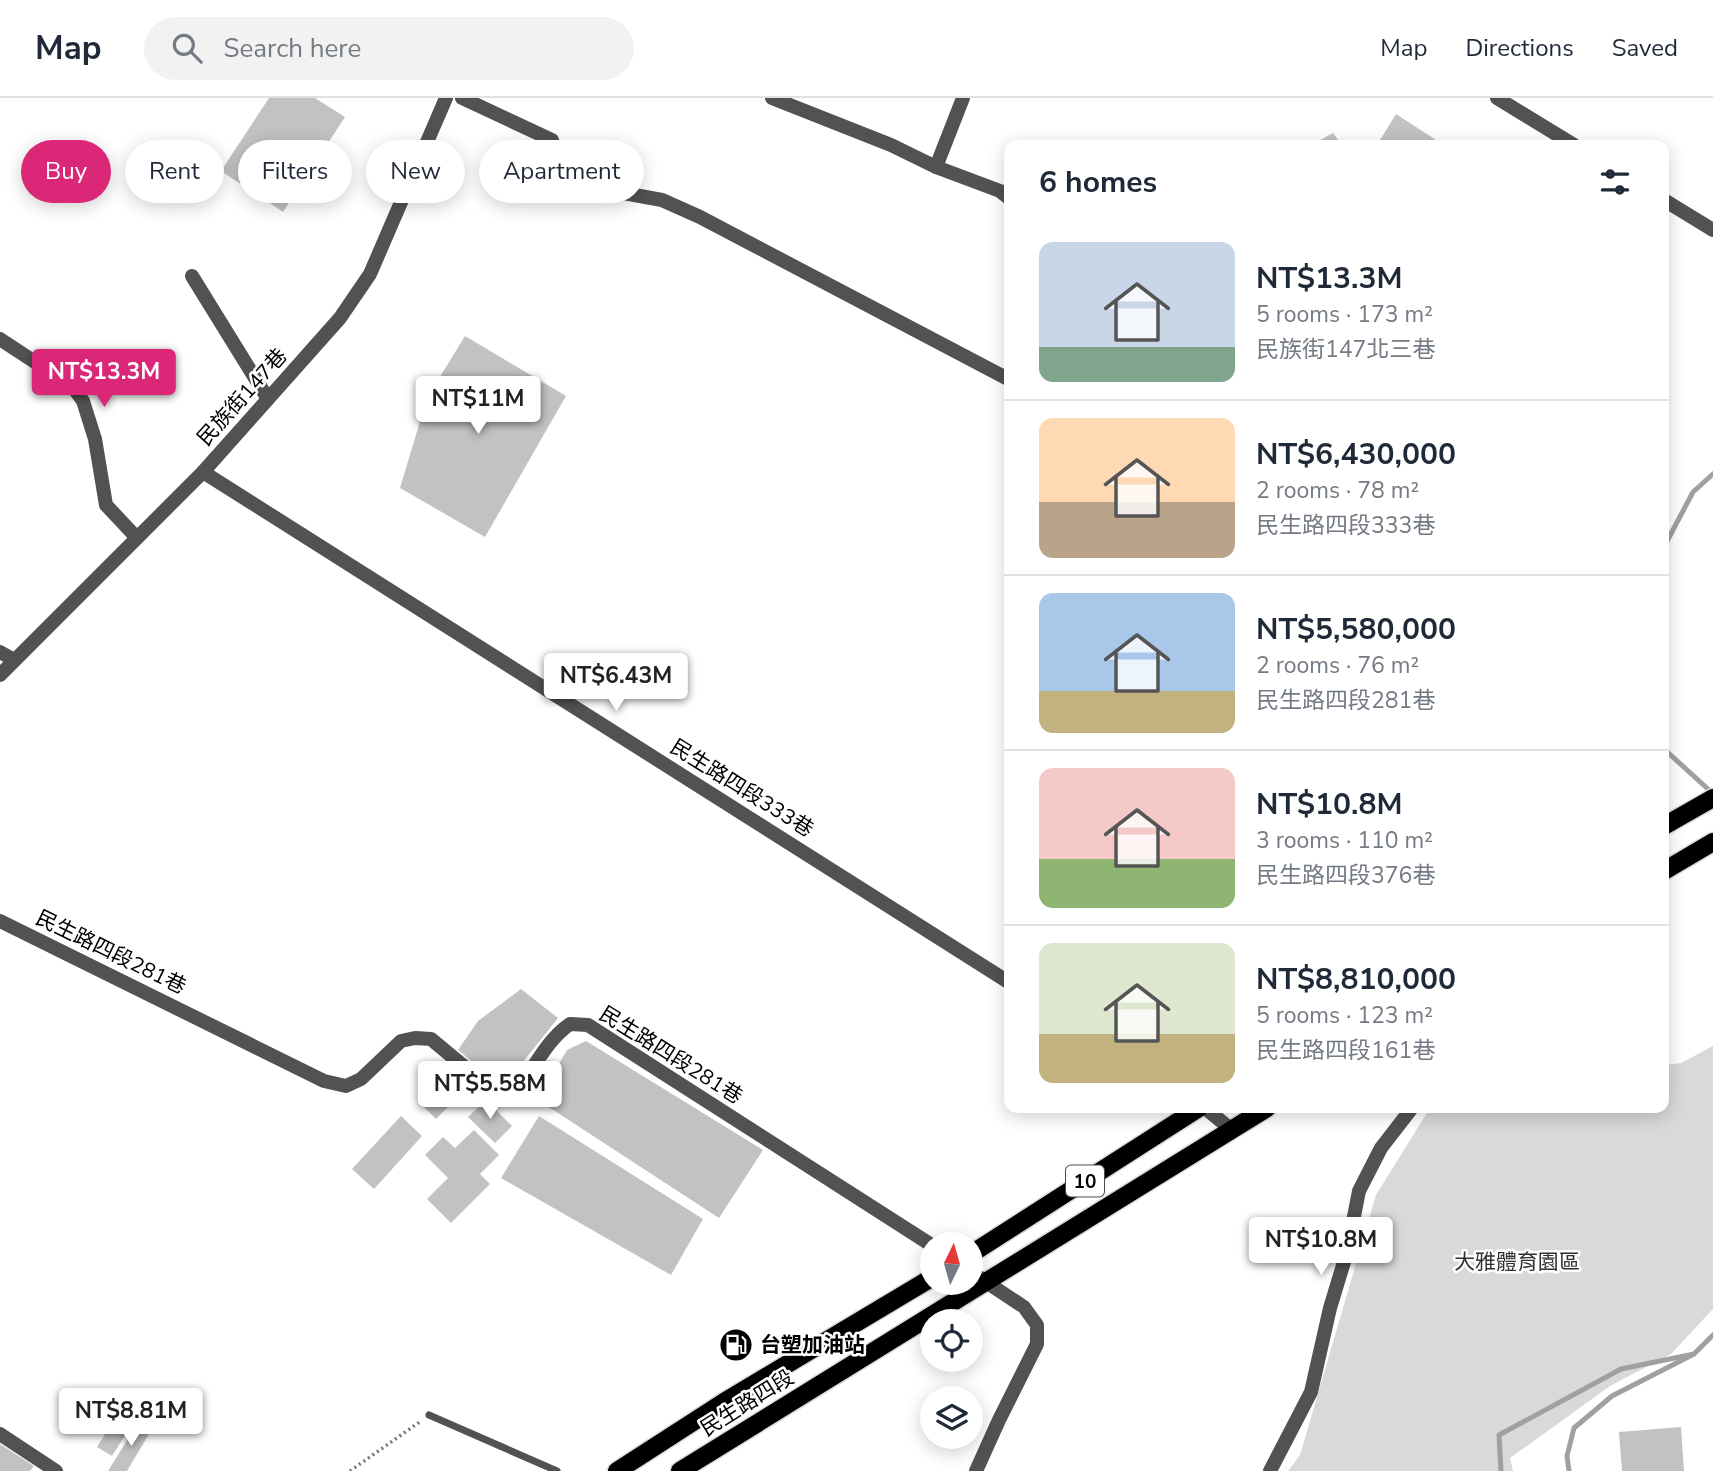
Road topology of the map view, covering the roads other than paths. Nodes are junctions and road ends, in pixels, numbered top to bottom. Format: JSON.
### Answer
{"nodes":[{"id":1,"x":446,"y":98,"type":"edge"},
{"id":2,"x":462,"y":98,"type":"edge"},
{"id":3,"x":772,"y":98,"type":"edge"},
{"id":4,"x":963,"y":98,"type":"edge"},
{"id":5,"x":1497,"y":98,"type":"edge"},
{"id":6,"x":1566,"y":140,"type":"edge"},
{"id":7,"x":936,"y":167,"type":"junction"},
{"id":8,"x":1004,"y":195,"type":"edge"},
{"id":9,"x":1669,"y":203,"type":"edge"},
{"id":10,"x":1713,"y":230,"type":"edge"},
{"id":11,"x":192,"y":276,"type":"dead end"},
{"id":12,"x":0,"y":339,"type":"edge"},
{"id":13,"x":1004,"y":377,"type":"edge"},
{"id":14,"x":268,"y":399,"type":"junction"},
{"id":15,"x":203,"y":472,"type":"junction"},
{"id":16,"x":137,"y":538,"type":"junction"},
{"id":17,"x":0,"y":652,"type":"edge"},
{"id":18,"x":13,"y":660,"type":"junction"},
{"id":19,"x":0,"y":675,"type":"edge"},
{"id":20,"x":1713,"y":798,"type":"edge"},
{"id":21,"x":1669,"y":823,"type":"edge"},
{"id":22,"x":1713,"y":842,"type":"edge"},
{"id":23,"x":1669,"y":867,"type":"edge"},
{"id":24,"x":0,"y":921,"type":"edge"},
{"id":25,"x":1004,"y":979,"type":"edge"},
{"id":26,"x":1191,"y":1113,"type":"edge"},
{"id":27,"x":1211,"y":1113,"type":"edge"},
{"id":28,"x":1259,"y":1113,"type":"edge"},
{"id":29,"x":1408,"y":1113,"type":"edge"},
{"id":30,"x":1232,"y":1129,"type":"junction"},
{"id":31,"x":920,"y":1238,"type":"edge"},
{"id":32,"x":984,"y":1246,"type":"edge"},
{"id":33,"x":984,"y":1274,"type":"edge"},
{"id":34,"x":984,"y":1281,"type":"edge"},
{"id":35,"x":920,"y":1285,"type":"edge"},
{"id":36,"x":950,"y":1295,"type":"edge"},
{"id":37,"x":429,"y":1415,"type":"road end"},
{"id":38,"x":0,"y":1434,"type":"edge"},
{"id":39,"x":56,"y":1471,"type":"edge"},
{"id":40,"x":557,"y":1471,"type":"edge"},
{"id":41,"x":617,"y":1471,"type":"edge"},
{"id":42,"x":680,"y":1471,"type":"edge"},
{"id":43,"x":976,"y":1471,"type":"edge"},
{"id":44,"x":1270,"y":1471,"type":"edge"}],
"edges":[{"from":1,"to":14,"type":"street","name":"民族街147巷"},
{"from":2,"to":13,"type":"street"},
{"from":3,"to":7,"type":"street"},
{"from":4,"to":7,"type":"street"},
{"from":5,"to":6,"type":"street"},
{"from":7,"to":8,"type":"street"},
{"from":9,"to":10,"type":"street"},
{"from":11,"to":14,"type":"street"},
{"from":12,"to":16,"type":"street"},
{"from":14,"to":15,"type":"street","name":"民族街147巷"},
{"from":15,"to":16,"type":"street","name":"民族街147巷"},
{"from":15,"to":25,"type":"street","name":"民生路四段333巷"},
{"from":16,"to":18,"type":"street","name":"民族街147巷"},
{"from":17,"to":18,"type":"street"},
{"from":18,"to":19,"type":"street","name":"民族街147巷"},
{"from":20,"to":21,"type":"main road"},
{"from":22,"to":23,"type":"main road"},
{"from":24,"to":31,"type":"street","name":"民生路四段281巷"},
{"from":26,"to":32,"type":"main road","number":"10"},
{"from":27,"to":30,"type":"street"},
{"from":28,"to":30,"type":"main road","name":"民生路四段","number":"10"},
{"from":29,"to":44,"type":"street"},
{"from":30,"to":33,"type":"main road","name":"民生路四段","number":"10"},
{"from":34,"to":43,"type":"street"},
{"from":35,"to":41,"type":"main road","name":"民生路四段"},
{"from":36,"to":42,"type":"main road","name":"民生路四段","number":"10"},
{"from":37,"to":40,"type":"lane"},
{"from":38,"to":39,"type":"street"}]}
